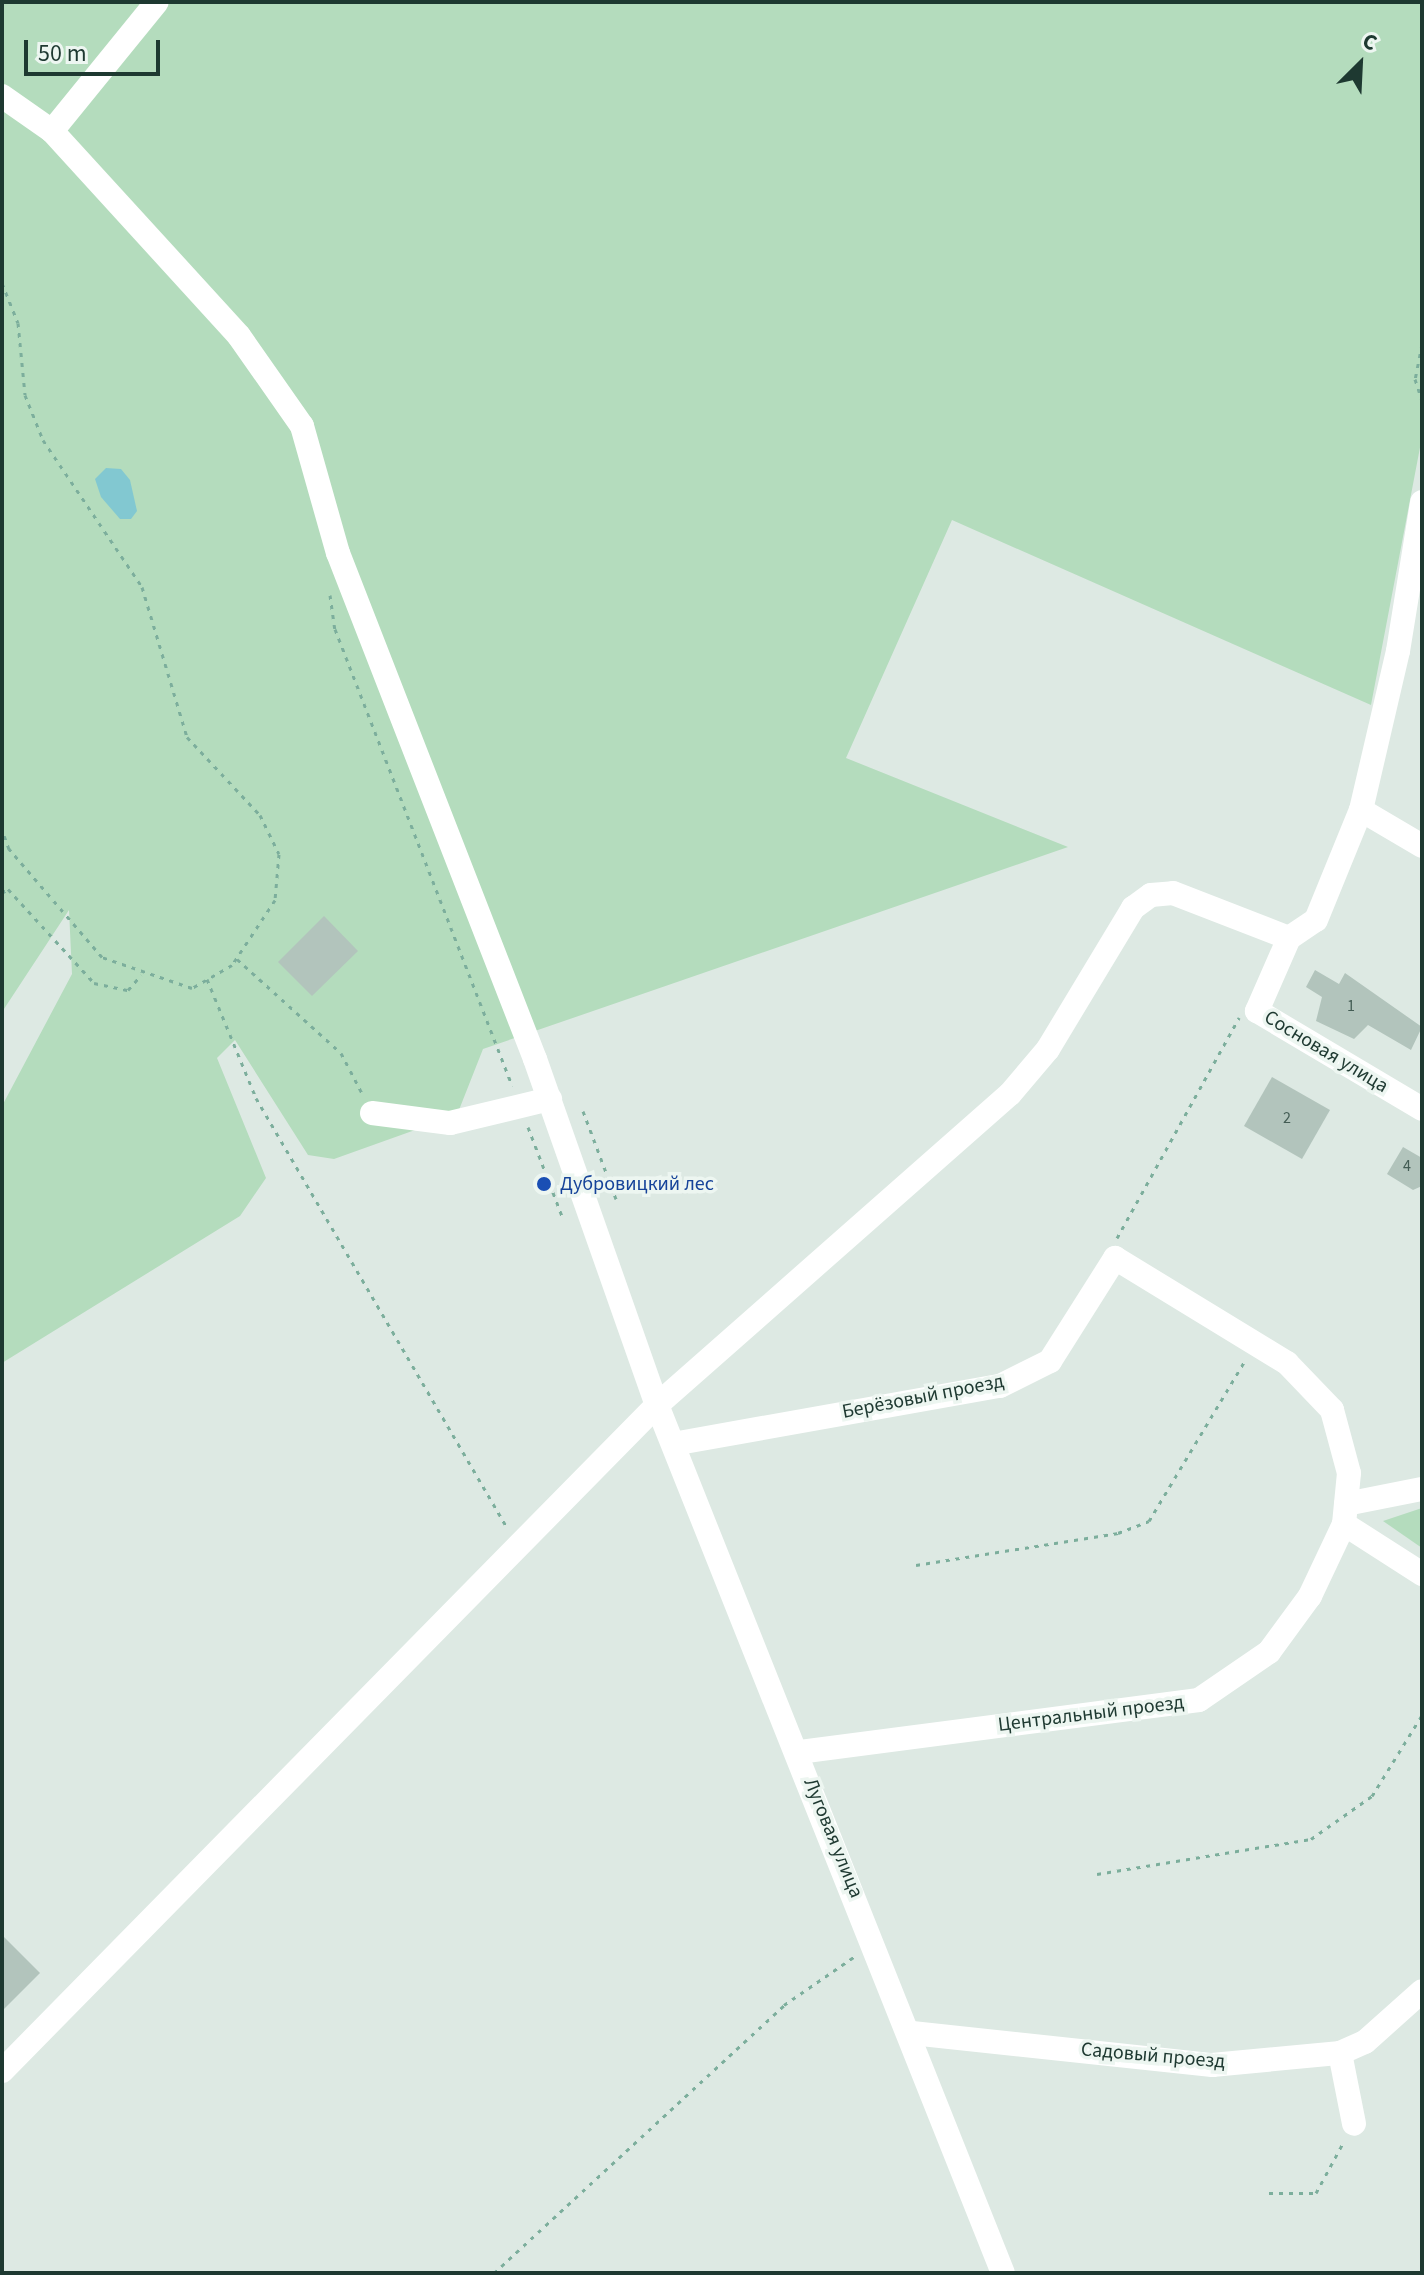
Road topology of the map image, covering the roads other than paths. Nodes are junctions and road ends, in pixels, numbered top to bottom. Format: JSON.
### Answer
{"nodes":[{"id":1,"x":157,"y":2,"type":"edge"},
{"id":2,"x":2,"y":96,"type":"edge"},
{"id":3,"x":52,"y":131,"type":"junction"},
{"id":4,"x":1422,"y":502,"type":"edge"},
{"id":5,"x":1422,"y":639,"type":"edge"},
{"id":6,"x":1398,"y":651,"type":"junction"},
{"id":7,"x":1361,"y":810,"type":"junction"},
{"id":8,"x":1422,"y":846,"type":"edge"},
{"id":9,"x":1289,"y":938,"type":"junction"},
{"id":10,"x":550,"y":1099,"type":"junction"},
{"id":11,"x":1422,"y":1109,"type":"edge"},
{"id":12,"x":372,"y":1113,"type":"road end"},
{"id":13,"x":1115,"y":1258,"type":"joint"},
{"id":14,"x":657,"y":1405,"type":"junction"},
{"id":15,"x":673,"y":1444,"type":"junction"},
{"id":16,"x":1422,"y":1489,"type":"edge"},
{"id":17,"x":1345,"y":1514,"type":"junction"},
{"id":18,"x":1422,"y":1574,"type":"edge"},
{"id":19,"x":798,"y":1752,"type":"junction"},
{"id":20,"x":1422,"y":1991,"type":"edge"},
{"id":21,"x":914,"y":2038,"type":"junction"},
{"id":22,"x":1340,"y":2053,"type":"junction"},
{"id":23,"x":959,"y":2054,"type":"dead end"},
{"id":24,"x":2,"y":2071,"type":"edge"},
{"id":25,"x":1354,"y":2124,"type":"road end"},
{"id":26,"x":1003,"y":2273,"type":"edge"}],
"edges":[{"from":1,"to":3,"type":"street"},
{"from":2,"to":3,"type":"street","name":"Луговая улица"},
{"from":3,"to":10,"type":"street","name":"Луговая улица"},
{"from":4,"to":6,"type":"street"},
{"from":5,"to":6,"type":"street"},
{"from":6,"to":7,"type":"street"},
{"from":7,"to":8,"type":"street"},
{"from":7,"to":9,"type":"street"},
{"from":9,"to":11,"type":"street","name":"Сосновая улица"},
{"from":9,"to":14,"type":"street"},
{"from":10,"to":12,"type":"street"},
{"from":10,"to":14,"type":"street","name":"Луговая улица"},
{"from":13,"to":15,"type":"street","name":"Берёзовый проезд"},
{"from":13,"to":17,"type":"street","name":"Центральный проезд"},
{"from":14,"to":15,"type":"street","name":"Луговая улица"},
{"from":14,"to":24,"type":"street"},
{"from":15,"to":19,"type":"street","name":"Луговая улица"},
{"from":16,"to":17,"type":"street"},
{"from":17,"to":18,"type":"street"},
{"from":17,"to":19,"type":"street","name":"Центральный проезд"},
{"from":19,"to":21,"type":"street","name":"Луговая улица"},
{"from":20,"to":22,"type":"street","name":"Садовый проезд"},
{"from":21,"to":22,"type":"street","name":"Садовый проезд"},
{"from":21,"to":23,"type":"street"},
{"from":21,"to":26,"type":"street","name":"Луговая улица"},
{"from":22,"to":25,"type":"street"}]}
